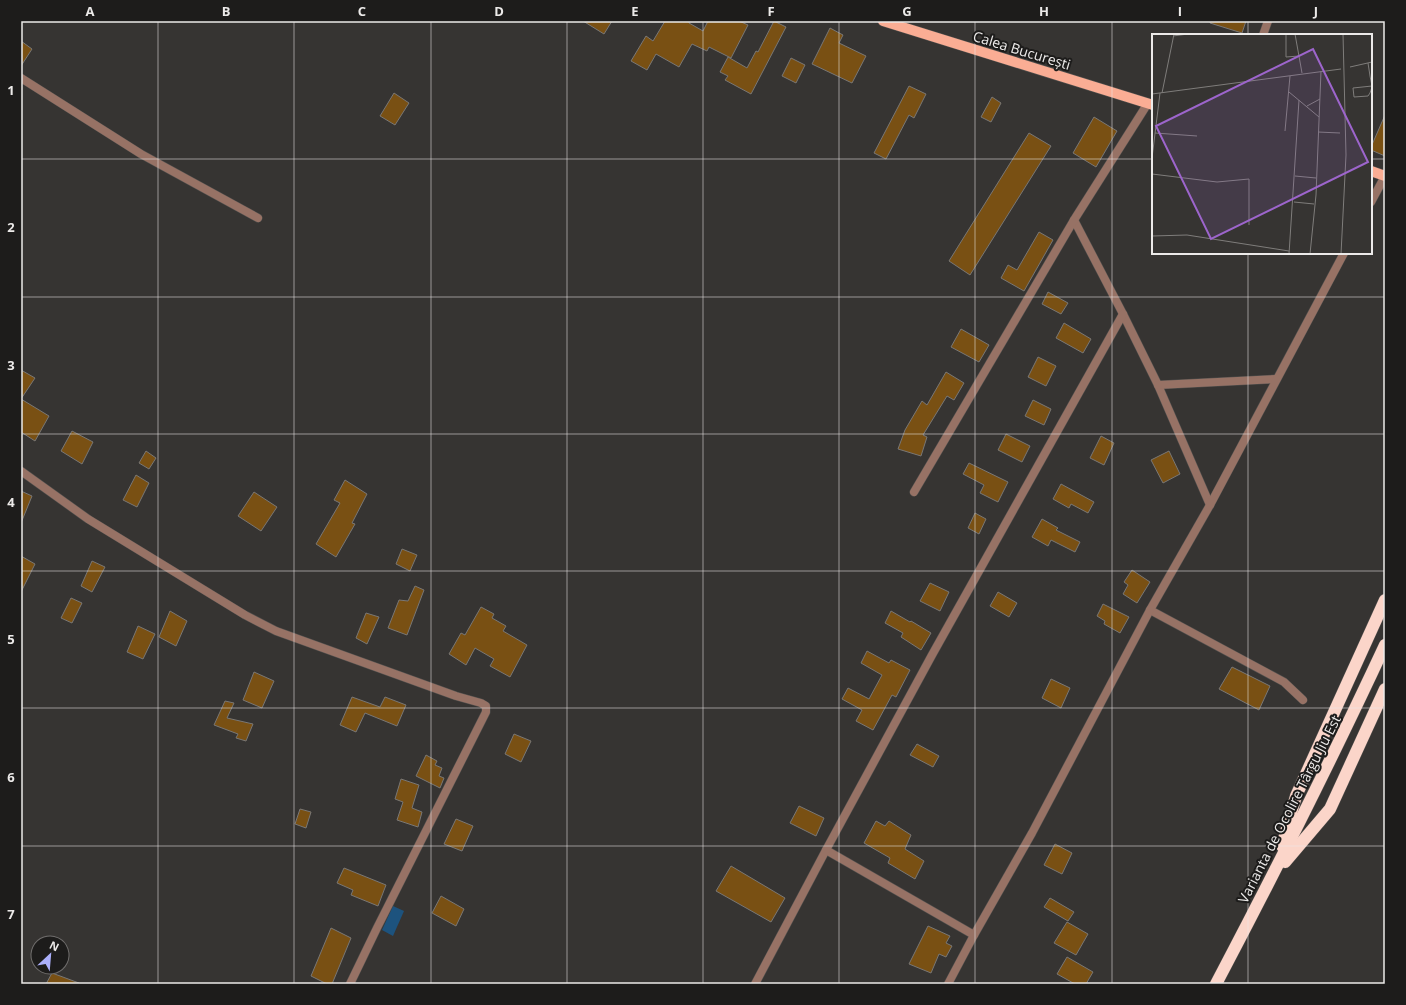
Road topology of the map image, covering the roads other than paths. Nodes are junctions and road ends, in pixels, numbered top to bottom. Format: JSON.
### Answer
{"nodes":[{"id":1,"x":883,"y":21,"type":"edge"},
{"id":2,"x":1268,"y":21,"type":"edge"},
{"id":3,"x":1263,"y":34,"type":"edge"},
{"id":4,"x":21,"y":78,"type":"edge"},
{"id":5,"x":1150,"y":104,"type":"edge"},
{"id":6,"x":1372,"y":172,"type":"edge"},
{"id":7,"x":1385,"y":176,"type":"edge"},
{"id":8,"x":1372,"y":200,"type":"edge"},
{"id":9,"x":258,"y":218,"type":"dead end"},
{"id":10,"x":1074,"y":220,"type":"junction"},
{"id":11,"x":1343,"y":254,"type":"edge"},
{"id":12,"x":1123,"y":314,"type":"junction"},
{"id":13,"x":1276,"y":379,"type":"junction"},
{"id":14,"x":1158,"y":385,"type":"junction"},
{"id":15,"x":21,"y":472,"type":"edge"},
{"id":16,"x":914,"y":492,"type":"dead end"},
{"id":17,"x":1210,"y":506,"type":"junction"},
{"id":18,"x":1385,"y":600,"type":"edge"},
{"id":19,"x":1150,"y":610,"type":"junction"},
{"id":20,"x":1385,"y":645,"type":"edge"},
{"id":21,"x":1385,"y":689,"type":"edge"},
{"id":22,"x":1303,"y":700,"type":"dead end"},
{"id":23,"x":826,"y":850,"type":"junction"},
{"id":24,"x":1272,"y":877,"type":"junction"},
{"id":25,"x":974,"y":935,"type":"junction"},
{"id":26,"x":350,"y":984,"type":"edge"},
{"id":27,"x":755,"y":984,"type":"edge"},
{"id":28,"x":948,"y":984,"type":"edge"},
{"id":29,"x":1216,"y":984,"type":"edge"}],
"edges":[{"from":1,"to":5,"type":"main road","name":"Calea București"},
{"from":2,"to":3,"type":"street"},
{"from":4,"to":9,"type":"street"},
{"from":5,"to":10,"type":"street"},
{"from":6,"to":7,"type":"main road"},
{"from":7,"to":8,"type":"street"},
{"from":10,"to":12,"type":"street"},
{"from":10,"to":16,"type":"street"},
{"from":11,"to":13,"type":"street"},
{"from":12,"to":14,"type":"street"},
{"from":12,"to":23,"type":"street"},
{"from":13,"to":14,"type":"street"},
{"from":13,"to":17,"type":"street"},
{"from":14,"to":17,"type":"street"},
{"from":15,"to":26,"type":"street"},
{"from":17,"to":19,"type":"street"},
{"from":18,"to":24,"type":"highway"},
{"from":19,"to":22,"type":"street"},
{"from":19,"to":25,"type":"street"},
{"from":20,"to":24,"type":"highway","name":"Varianta de Ocolire Târgu Jiu Est"},
{"from":21,"to":24,"type":"highway"},
{"from":23,"to":25,"type":"street"},
{"from":23,"to":27,"type":"street"},
{"from":24,"to":29,"type":"highway","name":"Varianta de Ocolire Târgu Jiu Est"},
{"from":25,"to":28,"type":"street"}]}
